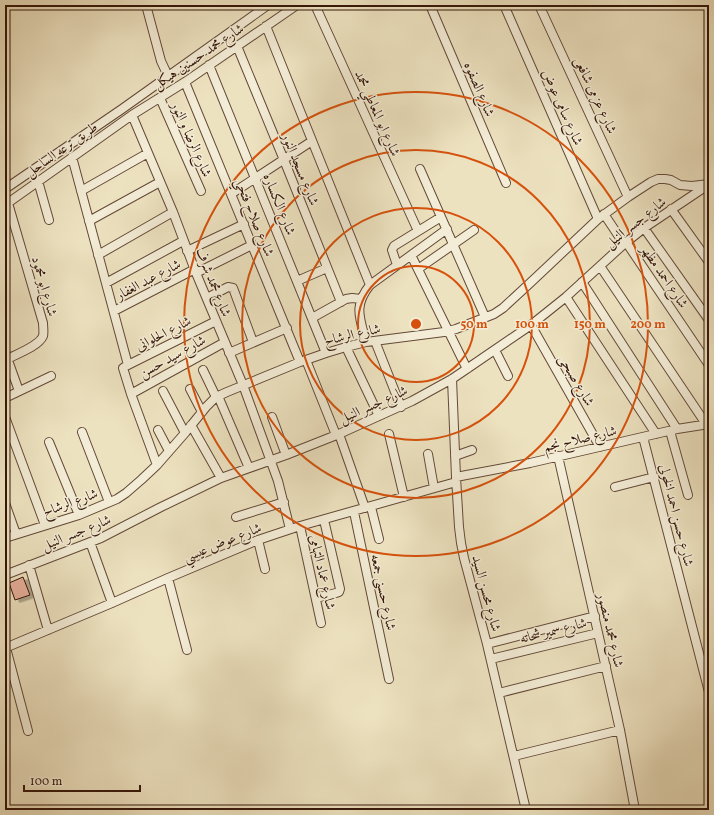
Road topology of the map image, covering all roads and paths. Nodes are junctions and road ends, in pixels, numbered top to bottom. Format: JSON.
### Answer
{"nodes":[{"id":1,"x":146,"y":5,"type":"edge"},
{"id":2,"x":297,"y":5,"type":"edge"},
{"id":3,"x":315,"y":5,"type":"edge"},
{"id":4,"x":430,"y":5,"type":"edge"},
{"id":5,"x":504,"y":5,"type":"edge"},
{"id":6,"x":539,"y":5,"type":"edge"},
{"id":7,"x":263,"y":6,"type":"edge"},
{"id":8,"x":266,"y":26,"type":"junction"},
{"id":9,"x":236,"y":46,"type":"junction"},
{"id":10,"x":209,"y":65,"type":"junction"},
{"id":11,"x":168,"y":76,"type":"junction"},
{"id":12,"x":185,"y":82,"type":"junction"},
{"id":13,"x":160,"y":98,"type":"junction"},
{"id":14,"x":132,"y":115,"type":"junction"},
{"id":15,"x":312,"y":141,"type":"junction"},
{"id":16,"x":148,"y":153,"type":"junction"},
{"id":17,"x":72,"y":157,"type":"junction"},
{"id":18,"x":284,"y":160,"type":"junction"},
{"id":19,"x":420,"y":168,"type":"dead end"},
{"id":20,"x":256,"y":179,"type":"junction"},
{"id":21,"x":38,"y":182,"type":"junction"},
{"id":22,"x":160,"y":182,"type":"junction"},
{"id":23,"x":506,"y":184,"type":"dead end"},
{"id":24,"x":709,"y":184,"type":"edge"},
{"id":25,"x":5,"y":190,"type":"edge"},
{"id":26,"x":81,"y":191,"type":"junction"},
{"id":27,"x":201,"y":191,"type":"dead end"},
{"id":28,"x":231,"y":194,"type":"junction"},
{"id":29,"x":628,"y":197,"type":"junction"},
{"id":30,"x":6,"y":204,"type":"edge"},
{"id":31,"x":671,"y":209,"type":"junction"},
{"id":32,"x":172,"y":212,"type":"junction"},
{"id":33,"x":601,"y":216,"type":"junction"},
{"id":34,"x":441,"y":217,"type":"junction"},
{"id":35,"x":49,"y":220,"type":"dead end"},
{"id":36,"x":89,"y":221,"type":"junction"},
{"id":37,"x":244,"y":224,"type":"junction"},
{"id":38,"x":644,"y":228,"type":"junction"},
{"id":39,"x":447,"y":229,"type":"junction"},
{"id":40,"x":474,"y":230,"type":"dead end"},
{"id":41,"x":418,"y":231,"type":"junction"},
{"id":42,"x":183,"y":241,"type":"junction"},
{"id":43,"x":625,"y":243,"type":"junction"},
{"id":44,"x":252,"y":245,"type":"junction"},
{"id":45,"x":453,"y":245,"type":"junction"},
{"id":46,"x":188,"y":251,"type":"junction"},
{"id":47,"x":98,"y":255,"type":"junction"},
{"id":48,"x":411,"y":255,"type":"junction"},
{"id":49,"x":709,"y":262,"type":"edge"},
{"id":50,"x":397,"y":265,"type":"junction"},
{"id":51,"x":600,"y":266,"type":"junction"},
{"id":52,"x":327,"y":268,"type":"junction"},
{"id":53,"x":418,"y":269,"type":"junction"},
{"id":54,"x":195,"y":271,"type":"junction"},
{"id":55,"x":297,"y":281,"type":"junction"},
{"id":56,"x":582,"y":282,"type":"junction"},
{"id":57,"x":106,"y":283,"type":"junction"},
{"id":58,"x":370,"y":285,"type":"junction"},
{"id":59,"x":566,"y":297,"type":"junction"},
{"id":60,"x":206,"y":298,"type":"junction"},
{"id":61,"x":361,"y":299,"type":"junction"},
{"id":62,"x":341,"y":302,"type":"junction"},
{"id":63,"x":114,"y":311,"type":"junction"},
{"id":64,"x":486,"y":317,"type":"junction"},
{"id":65,"x":312,"y":318,"type":"junction"},
{"id":66,"x":709,"y":320,"type":"edge"},
{"id":67,"x":216,"y":321,"type":"junction"},
{"id":68,"x":531,"y":325,"type":"junction"},
{"id":69,"x":286,"y":328,"type":"junction"},
{"id":70,"x":448,"y":331,"type":"junction"},
{"id":71,"x":375,"y":341,"type":"junction"},
{"id":72,"x":225,"y":342,"type":"junction"},
{"id":73,"x":253,"y":342,"type":"junction"},
{"id":74,"x":366,"y":342,"type":"junction"},
{"id":75,"x":346,"y":347,"type":"junction"},
{"id":76,"x":495,"y":350,"type":"junction"},
{"id":77,"x":229,"y":352,"type":"junction"},
{"id":78,"x":326,"y":353,"type":"junction"},
{"id":79,"x":6,"y":356,"type":"edge"},
{"id":80,"x":303,"y":361,"type":"junction"},
{"id":81,"x":709,"y":365,"type":"edge"},
{"id":82,"x":126,"y":368,"type":"junction"},
{"id":83,"x":467,"y":369,"type":"junction"},
{"id":84,"x":203,"y":370,"type":"dead end"},
{"id":85,"x":51,"y":376,"type":"dead end"},
{"id":86,"x":508,"y":376,"type":"dead end"},
{"id":87,"x":14,"y":377,"type":"junction"},
{"id":88,"x":452,"y":379,"type":"junction"},
{"id":89,"x":5,"y":381,"type":"edge"},
{"id":90,"x":243,"y":385,"type":"junction"},
{"id":91,"x":190,"y":389,"type":"dead end"},
{"id":92,"x":163,"y":391,"type":"dead end"},
{"id":93,"x":19,"y":392,"type":"junction"},
{"id":94,"x":131,"y":394,"type":"junction"},
{"id":95,"x":217,"y":397,"type":"junction"},
{"id":96,"x":5,"y":398,"type":"edge"},
{"id":97,"x":401,"y":407,"type":"junction"},
{"id":98,"x":202,"y":412,"type":"junction"},
{"id":99,"x":379,"y":416,"type":"junction"},
{"id":100,"x":5,"y":417,"type":"edge"},
{"id":101,"x":272,"y":417,"type":"dead end"},
{"id":102,"x":707,"y":424,"type":"edge"},
{"id":103,"x":191,"y":425,"type":"junction"},
{"id":104,"x":158,"y":430,"type":"dead end"},
{"id":105,"x":674,"y":430,"type":"junction"},
{"id":106,"x":82,"y":432,"type":"dead end"},
{"id":107,"x":185,"y":433,"type":"junction"},
{"id":108,"x":337,"y":434,"type":"junction"},
{"id":109,"x":389,"y":434,"type":"dead end"},
{"id":110,"x":656,"y":434,"type":"junction"},
{"id":111,"x":643,"y":437,"type":"junction"},
{"id":112,"x":49,"y":442,"type":"dead end"},
{"id":113,"x":600,"y":447,"type":"junction"},
{"id":114,"x":472,"y":450,"type":"dead end"},
{"id":115,"x":169,"y":451,"type":"junction"},
{"id":116,"x":428,"y":454,"type":"dead end"},
{"id":117,"x":286,"y":455,"type":"junction"},
{"id":118,"x":455,"y":456,"type":"junction"},
{"id":119,"x":558,"y":456,"type":"junction"},
{"id":120,"x":270,"y":460,"type":"junction"},
{"id":121,"x":157,"y":465,"type":"junction"},
{"id":122,"x":249,"y":468,"type":"junction"},
{"id":123,"x":654,"y":477,"type":"junction"},
{"id":124,"x":220,"y":478,"type":"junction"},
{"id":125,"x":456,"y":480,"type":"junction"},
{"id":126,"x":615,"y":487,"type":"dead end"},
{"id":127,"x":434,"y":488,"type":"junction"},
{"id":128,"x":688,"y":495,"type":"dead end"},
{"id":129,"x":404,"y":497,"type":"junction"},
{"id":130,"x":109,"y":502,"type":"junction"},
{"id":131,"x":284,"y":502,"type":"junction"},
{"id":132,"x":5,"y":503,"type":"edge"},
{"id":133,"x":368,"y":508,"type":"junction"},
{"id":134,"x":354,"y":512,"type":"junction"},
{"id":135,"x":79,"y":515,"type":"junction"},
{"id":136,"x":236,"y":517,"type":"dead end"},
{"id":137,"x":324,"y":520,"type":"junction"},
{"id":138,"x":44,"y":525,"type":"junction"},
{"id":139,"x":300,"y":526,"type":"junction"},
{"id":140,"x":290,"y":529,"type":"junction"},
{"id":141,"x":16,"y":534,"type":"junction"},
{"id":142,"x":5,"y":538,"type":"edge"},
{"id":143,"x":379,"y":538,"type":"dead end"},
{"id":144,"x":258,"y":540,"type":"junction"},
{"id":145,"x":90,"y":542,"type":"junction"},
{"id":146,"x":29,"y":565,"type":"junction"},
{"id":147,"x":265,"y":569,"type":"dead end"},
{"id":148,"x":5,"y":575,"type":"edge"},
{"id":149,"x":168,"y":578,"type":"junction"},
{"id":150,"x":316,"y":598,"type":"junction"},
{"id":151,"x":112,"y":603,"type":"junction"},
{"id":152,"x":594,"y":616,"type":"junction"},
{"id":153,"x":321,"y":623,"type":"dead end"},
{"id":154,"x":48,"y":630,"type":"junction"},
{"id":155,"x":598,"y":633,"type":"junction"},
{"id":156,"x":487,"y":644,"type":"junction"},
{"id":157,"x":6,"y":648,"type":"edge"},
{"id":158,"x":187,"y":650,"type":"dead end"},
{"id":159,"x":491,"y":659,"type":"junction"},
{"id":160,"x":606,"y":666,"type":"junction"},
{"id":161,"x":388,"y":679,"type":"dead end"},
{"id":162,"x":709,"y":692,"type":"edge"},
{"id":163,"x":499,"y":693,"type":"junction"},
{"id":164,"x":620,"y":730,"type":"junction"},
{"id":165,"x":28,"y":731,"type":"dead end"},
{"id":166,"x":514,"y":756,"type":"junction"},
{"id":167,"x":526,"y":810,"type":"edge"},
{"id":168,"x":635,"y":810,"type":"edge"}],
"edges":[{"from":1,"to":11,"type":"street"},
{"from":2,"to":8,"type":"street","name":"شارع محمد حسنين هيكل"},
{"from":3,"to":41,"type":"street","name":"شارع ابو المعاطي محمد"},
{"from":4,"to":23,"type":"street","name":"شارع الصفوه"},
{"from":5,"to":33,"type":"street","name":"شارع سامى عوض"},
{"from":6,"to":29,"type":"street","name":"شارع عزمى شافعى"},
{"from":7,"to":11,"type":"street","name":"طريق ترعه الساحل"},
{"from":8,"to":9,"type":"street","name":"شارع محمد حسنين هيكل"},
{"from":8,"to":15,"type":"street"},
{"from":9,"to":10,"type":"street","name":"شارع محمد حسنين هيكل"},
{"from":9,"to":18,"type":"street","name":"شارع مسجد النور"},
{"from":10,"to":12,"type":"street","name":"شارع محمد حسنين هيكل"},
{"from":10,"to":20,"type":"street","name":"شارع الكساره"},
{"from":11,"to":25,"type":"street","name":"طريق ترعه الساحل"},
{"from":12,"to":13,"type":"street","name":"شارع محمد حسنين هيكل"},
{"from":12,"to":28,"type":"street","name":"شارع صلاح فتحي"},
{"from":13,"to":14,"type":"street","name":"شارع محمد حسنين هيكل"},
{"from":13,"to":27,"type":"street","name":"شارع الرضا و النور"},
{"from":14,"to":16,"type":"street","name":"شارع محمد شرف"},
{"from":14,"to":17,"type":"street","name":"طريق ترعه الساحل"},
{"from":15,"to":18,"type":"street"},
{"from":15,"to":58,"type":"street"},
{"from":16,"to":22,"type":"street","name":"شارع محمد شرف"},
{"from":16,"to":26,"type":"street"},
{"from":17,"to":21,"type":"street","name":"طريق ترعه الساحل"},
{"from":17,"to":26,"type":"street"},
{"from":18,"to":20,"type":"street"},
{"from":18,"to":52,"type":"street","name":"شارع مسجد النور"},
{"from":19,"to":34,"type":"street"},
{"from":20,"to":28,"type":"street"},
{"from":20,"to":55,"type":"street","name":"شارع الكساره"},
{"from":21,"to":30,"type":"street","name":"طريق ترعه الساحل"},
{"from":21,"to":35,"type":"street"},
{"from":22,"to":32,"type":"street","name":"شارع محمد شرف"},
{"from":22,"to":36,"type":"street"},
{"from":24,"to":29,"type":"street","name":"شارع الرشاح"},
{"from":24,"to":31,"type":"street","name":"شارع جسر النيل"},
{"from":26,"to":36,"type":"street"},
{"from":28,"to":37,"type":"street","name":"شارع صلاح فتحي"},
{"from":29,"to":33,"type":"street","name":"شارع الرشاح"},
{"from":30,"to":79,"type":"street","name":"شارع ابو محمود"},
{"from":31,"to":38,"type":"street","name":"شارع جسر النيل"},
{"from":31,"to":49,"type":"street"},
{"from":32,"to":42,"type":"street","name":"شارع محمد شرف"},
{"from":32,"to":47,"type":"street"},
{"from":33,"to":43,"type":"street","name":"شارع سامى عوض"},
{"from":33,"to":64,"type":"street","name":"شارع الرشاح"},
{"from":34,"to":39,"type":"street"},
{"from":34,"to":41,"type":"street"},
{"from":36,"to":47,"type":"street"},
{"from":37,"to":44,"type":"street","name":"شارع صلاح فتحي"},
{"from":37,"to":46,"type":"street"},
{"from":38,"to":43,"type":"street","name":"شارع جسر النيل"},
{"from":38,"to":66,"type":"street"},
{"from":39,"to":45,"type":"street"},
{"from":39,"to":48,"type":"street"},
{"from":40,"to":45,"type":"street"},
{"from":41,"to":50,"type":"street"},
{"from":42,"to":46,"type":"street","name":"شارع محمد شرف"},
{"from":42,"to":57,"type":"street"},
{"from":43,"to":51,"type":"street","name":"شارع جسر النيل"},
{"from":43,"to":81,"type":"street","name":"شارع احمد مظهر"},
{"from":44,"to":54,"type":"street","name":"شارع عبد الغفار"},
{"from":44,"to":69,"type":"street","name":"شارع صلاح فتحي"},
{"from":45,"to":53,"type":"street"},
{"from":45,"to":64,"type":"street"},
{"from":46,"to":54,"type":"street","name":"شارع محمد شرف"},
{"from":47,"to":57,"type":"street"},
{"from":48,"to":50,"type":"street"},
{"from":48,"to":53,"type":"street"},
{"from":50,"to":58,"type":"street"},
{"from":51,"to":56,"type":"street","name":"شارع جسر النيل"},
{"from":51,"to":102,"type":"street"},
{"from":52,"to":55,"type":"street"},
{"from":52,"to":62,"type":"street","name":"شارع مسجد النور"},
{"from":53,"to":70,"type":"street"},
{"from":54,"to":60,"type":"street","name":"شارع محمد شرف"},
{"from":54,"to":63,"type":"street","name":"شارع عبد الغفار"},
{"from":55,"to":65,"type":"street","name":"شارع الكساره"},
{"from":56,"to":59,"type":"street","name":"شارع جسر النيل"},
{"from":56,"to":105,"type":"street"},
{"from":57,"to":63,"type":"street"},
{"from":58,"to":61,"type":"street"},
{"from":59,"to":68,"type":"street","name":"شارع جسر النيل"},
{"from":59,"to":110,"type":"street"},
{"from":60,"to":67,"type":"street","name":"شارع محمد شرف"},
{"from":60,"to":73,"type":"street"},
{"from":61,"to":62,"type":"street"},
{"from":61,"to":74,"type":"street"},
{"from":62,"to":65,"type":"street"},
{"from":63,"to":82,"type":"street"},
{"from":64,"to":70,"type":"street","name":"شارع الرشاح"},
{"from":65,"to":78,"type":"street","name":"شارع الكساره"},
{"from":67,"to":72,"type":"street","name":"شارع محمد شرف"},
{"from":67,"to":82,"type":"street","name":"شارع الحلوانى"},
{"from":68,"to":76,"type":"street","name":"شارع جسر النيل"},
{"from":68,"to":113,"type":"street","name":"شارع صبحى"},
{"from":69,"to":73,"type":"street"},
{"from":69,"to":80,"type":"street","name":"شارع صلاح فتحي"},
{"from":70,"to":71,"type":"street","name":"شارع الرشاح"},
{"from":70,"to":83,"type":"street"},
{"from":71,"to":74,"type":"street","name":"شارع الرشاح"},
{"from":71,"to":97,"type":"street"},
{"from":72,"to":77,"type":"street","name":"شارع محمد شرف"},
{"from":72,"to":94,"type":"street","name":"شارع سيد حسن"},
{"from":73,"to":77,"type":"street"},
{"from":74,"to":75,"type":"street","name":"شارع الرشاح"},
{"from":75,"to":78,"type":"street","name":"شارع الرشاح"},
{"from":75,"to":99,"type":"street"},
{"from":76,"to":83,"type":"street","name":"شارع جسر النيل"},
{"from":76,"to":86,"type":"street"},
{"from":77,"to":90,"type":"street","name":"شارع محمد شرف"},
{"from":78,"to":80,"type":"street","name":"شارع الرشاح"},
{"from":79,"to":87,"type":"street"},
{"from":80,"to":90,"type":"street","name":"شارع الرشاح"},
{"from":80,"to":108,"type":"street","name":"شارع صلاح فتحي"},
{"from":82,"to":94,"type":"street"},
{"from":83,"to":88,"type":"street","name":"شارع جسر النيل"},
{"from":84,"to":95,"type":"street"},
{"from":85,"to":93,"type":"street"},
{"from":87,"to":89,"type":"street"},
{"from":87,"to":93,"type":"street"},
{"from":88,"to":97,"type":"street","name":"شارع جسر النيل"},
{"from":88,"to":118,"type":"street","name":"شارع محسن السيد"},
{"from":90,"to":95,"type":"street","name":"شارع الرشاح"},
{"from":90,"to":120,"type":"street","name":"شارع محمد شرف"},
{"from":91,"to":98,"type":"street"},
{"from":92,"to":107,"type":"street"},
{"from":93,"to":96,"type":"street"},
{"from":94,"to":121,"type":"street"},
{"from":95,"to":98,"type":"street","name":"شارع الرشاح"},
{"from":95,"to":122,"type":"street"},
{"from":97,"to":99,"type":"street","name":"شارع جسر النيل"},
{"from":98,"to":103,"type":"street","name":"شارع الرشاح"},
{"from":99,"to":108,"type":"street","name":"شارع جسر النيل"},
{"from":100,"to":138,"type":"street"},
{"from":101,"to":117,"type":"street"},
{"from":102,"to":105,"type":"street","name":"شارع صلاح نجم"},
{"from":103,"to":107,"type":"street","name":"شارع الرشاح"},
{"from":103,"to":124,"type":"street"},
{"from":104,"to":115,"type":"street"},
{"from":105,"to":110,"type":"street","name":"شارع صلاح نجم"},
{"from":105,"to":128,"type":"street"},
{"from":106,"to":130,"type":"street"},
{"from":107,"to":115,"type":"street","name":"شارع الرشاح"},
{"from":108,"to":117,"type":"street","name":"شارع جسر النيل"},
{"from":108,"to":133,"type":"street","name":"شارع صلاح فتحي"},
{"from":109,"to":129,"type":"street"},
{"from":110,"to":111,"type":"street","name":"شارع صلاح نجم"},
{"from":111,"to":113,"type":"street","name":"شارع صلاح نجم"},
{"from":111,"to":123,"type":"street","name":"شارع حسن احمد الخولى"},
{"from":112,"to":135,"type":"street"},
{"from":113,"to":119,"type":"street","name":"شارع صلاح نجم"},
{"from":114,"to":118,"type":"street"},
{"from":115,"to":121,"type":"street","name":"شارع الرشاح"},
{"from":116,"to":127,"type":"street"},
{"from":117,"to":120,"type":"street","name":"شارع جسر النيل"},
{"from":118,"to":125,"type":"street","name":"شارع محسن السيد"},
{"from":119,"to":125,"type":"street","name":"شارع صلاح نجم"},
{"from":119,"to":152,"type":"street","name":"شارع محمد منصور"},
{"from":120,"to":122,"type":"street","name":"شارع جسر النيل"},
{"from":120,"to":131,"type":"street","name":"شارع محمد شرف"},
{"from":121,"to":130,"type":"street","name":"شارع الرشاح"},
{"from":122,"to":124,"type":"street","name":"شارع جسر النيل"},
{"from":123,"to":126,"type":"street"},
{"from":123,"to":162,"type":"street","name":"شارع حسن احمد الخولى"},
{"from":124,"to":145,"type":"street","name":"شارع جسر النيل"},
{"from":125,"to":127,"type":"street","name":"شارع عوض عيسي"},
{"from":125,"to":156,"type":"street","name":"شارع محسن السيد"},
{"from":127,"to":129,"type":"street","name":"شارع عوض عيسي"},
{"from":129,"to":133,"type":"street","name":"شارع عوض عيسي"},
{"from":130,"to":135,"type":"street","name":"شارع الرشاح"},
{"from":131,"to":136,"type":"street"},
{"from":131,"to":140,"type":"street","name":"شارع محمد شرف"},
{"from":132,"to":141,"type":"street"},
{"from":133,"to":134,"type":"street","name":"شارع عوض عيسي"},
{"from":133,"to":143,"type":"street","name":"شارع صلاح فتحي"},
{"from":134,"to":137,"type":"street","name":"شارع عوض عيسي"},
{"from":134,"to":161,"type":"street","name":"شارع حسنى جمعه"},
{"from":135,"to":138,"type":"street","name":"شارع الرشاح"},
{"from":137,"to":139,"type":"street","name":"شارع عوض عيسي"},
{"from":137,"to":150,"type":"street"},
{"from":138,"to":141,"type":"street","name":"شارع الرشاح"},
{"from":139,"to":140,"type":"street","name":"شارع عوض عيسي"},
{"from":139,"to":150,"type":"street","name":"شارع عماد التهامى"},
{"from":140,"to":144,"type":"street","name":"شارع عوض عيسي"},
{"from":141,"to":142,"type":"street","name":"شارع الرشاح"},
{"from":144,"to":147,"type":"street"},
{"from":144,"to":149,"type":"street","name":"شارع عوض عيسي"},
{"from":145,"to":146,"type":"street","name":"شارع جسر النيل"},
{"from":145,"to":151,"type":"street"},
{"from":146,"to":148,"type":"street","name":"شارع جسر النيل"},
{"from":146,"to":154,"type":"street"},
{"from":149,"to":151,"type":"street","name":"شارع عوض عيسي"},
{"from":149,"to":158,"type":"street"},
{"from":150,"to":153,"type":"street","name":"شارع عماد التهامى"},
{"from":151,"to":154,"type":"street","name":"شارع عوض عيسي"},
{"from":152,"to":155,"type":"street","name":"شارع محمد منصور"},
{"from":152,"to":156,"type":"street"},
{"from":154,"to":157,"type":"street","name":"شارع عوض عيسي"},
{"from":155,"to":159,"type":"street","name":"شارع سمير شحاته"},
{"from":155,"to":160,"type":"street","name":"شارع محمد منصور"},
{"from":156,"to":159,"type":"street","name":"شارع محسن السيد"},
{"from":157,"to":165,"type":"street"},
{"from":159,"to":163,"type":"street","name":"شارع محسن السيد"},
{"from":160,"to":163,"type":"street"},
{"from":160,"to":164,"type":"street","name":"شارع محمد منصور"},
{"from":163,"to":166,"type":"street","name":"شارع محسن السيد"},
{"from":164,"to":166,"type":"street"},
{"from":164,"to":168,"type":"street","name":"شارع محمد منصور"},
{"from":166,"to":167,"type":"street","name":"شارع محسن السيد"}]}
